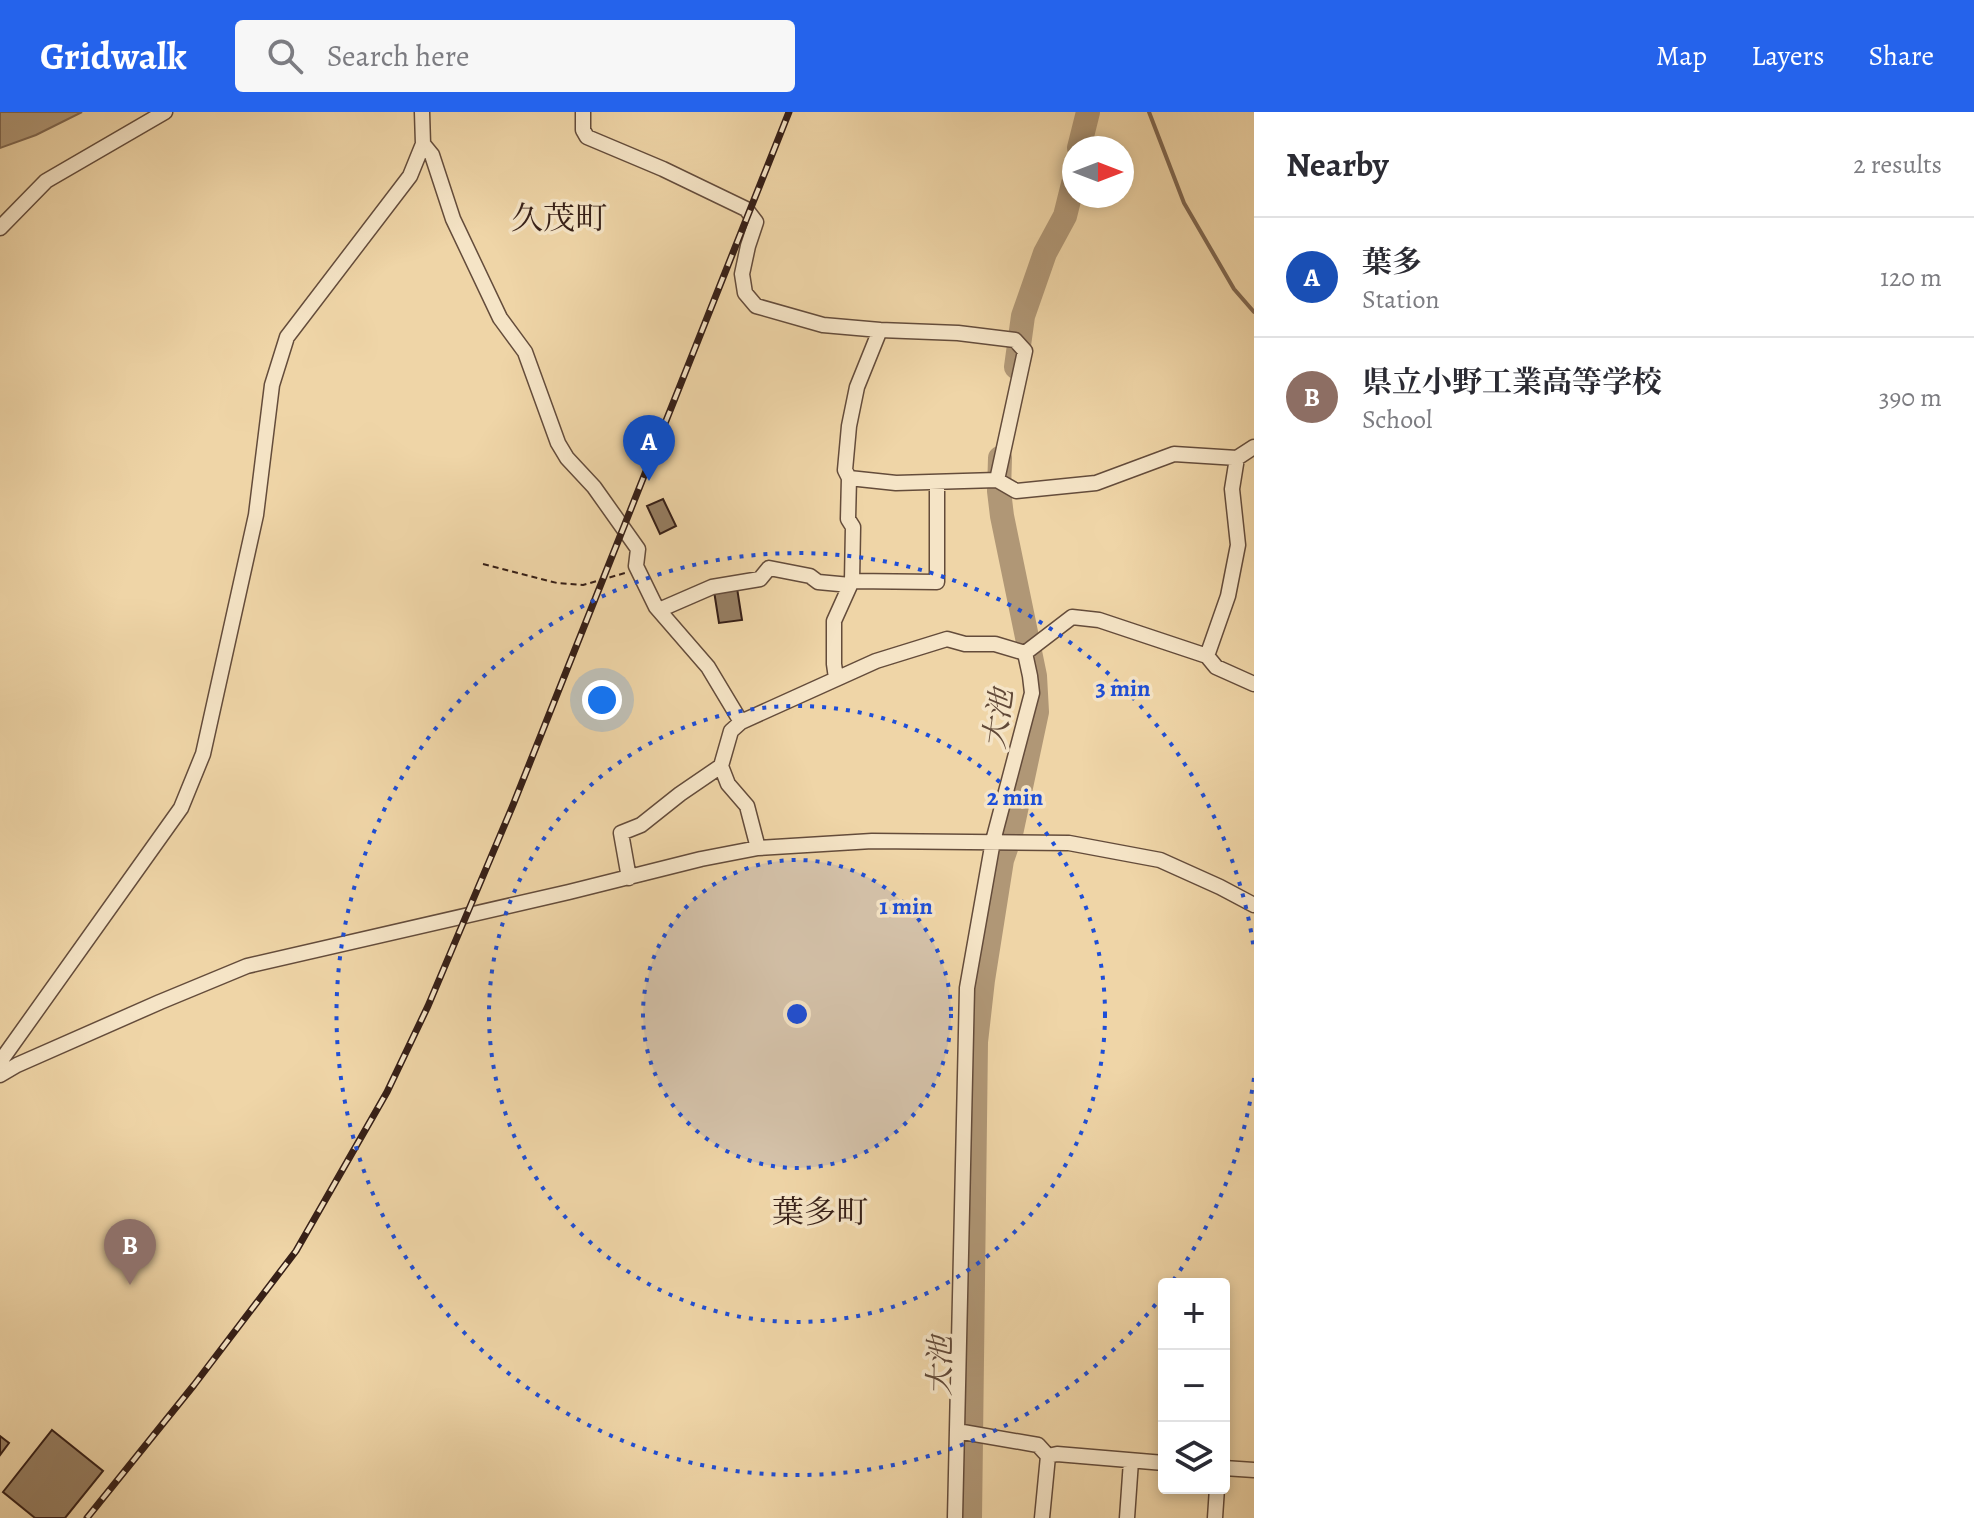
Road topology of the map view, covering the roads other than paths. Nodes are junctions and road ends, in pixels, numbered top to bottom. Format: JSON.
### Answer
{"nodes":[{"id":1,"x":165,"y":112,"type":"edge"},
{"id":2,"x":422,"y":112,"type":"edge"},
{"id":3,"x":583,"y":112,"type":"edge"},
{"id":4,"x":423,"y":144,"type":"junction"},
{"id":5,"x":0,"y":228,"type":"edge"},
{"id":6,"x":880,"y":330,"type":"junction"},
{"id":7,"x":1254,"y":447,"type":"edge"},
{"id":8,"x":1237,"y":458,"type":"junction"},
{"id":9,"x":849,"y":478,"type":"junction"},
{"id":10,"x":997,"y":480,"type":"junction"},
{"id":11,"x":937,"y":482,"type":"junction"},
{"id":12,"x":851,"y":583,"type":"junction"},
{"id":13,"x":659,"y":610,"type":"junction"},
{"id":14,"x":1025,"y":653,"type":"junction"},
{"id":15,"x":1207,"y":656,"type":"junction"},
{"id":16,"x":836,"y":678,"type":"junction"},
{"id":17,"x":1254,"y":684,"type":"edge"},
{"id":18,"x":741,"y":722,"type":"junction"},
{"id":19,"x":721,"y":766,"type":"junction"},
{"id":20,"x":993,"y":841,"type":"junction"},
{"id":21,"x":758,"y":848,"type":"junction"},
{"id":22,"x":629,"y":878,"type":"junction"},
{"id":23,"x":1254,"y":905,"type":"edge"},
{"id":24,"x":0,"y":1062,"type":"edge"},
{"id":25,"x":0,"y":1075,"type":"edge"},
{"id":26,"x":957,"y":1431,"type":"junction"},
{"id":27,"x":1048,"y":1456,"type":"junction"},
{"id":28,"x":1131,"y":1461,"type":"junction"},
{"id":29,"x":1158,"y":1463,"type":"edge"},
{"id":30,"x":1230,"y":1468,"type":"edge"},
{"id":31,"x":1254,"y":1470,"type":"edge"},
{"id":32,"x":1217,"y":1494,"type":"edge"},
{"id":33,"x":955,"y":1518,"type":"edge"},
{"id":34,"x":1042,"y":1518,"type":"edge"},
{"id":35,"x":1127,"y":1518,"type":"edge"},
{"id":36,"x":1215,"y":1518,"type":"edge"}],
"edges":[{"from":1,"to":5,"type":"street"},
{"from":2,"to":4,"type":"street"},
{"from":3,"to":6,"type":"street"},
{"from":4,"to":13,"type":"street"},
{"from":4,"to":24,"type":"street"},
{"from":6,"to":9,"type":"street"},
{"from":6,"to":10,"type":"street"},
{"from":7,"to":8,"type":"street"},
{"from":8,"to":10,"type":"street"},
{"from":8,"to":15,"type":"street"},
{"from":9,"to":11,"type":"street"},
{"from":9,"to":12,"type":"street"},
{"from":10,"to":11,"type":"street"},
{"from":11,"to":12,"type":"street"},
{"from":12,"to":13,"type":"street"},
{"from":12,"to":16,"type":"street"},
{"from":13,"to":18,"type":"street"},
{"from":14,"to":15,"type":"street"},
{"from":14,"to":16,"type":"street"},
{"from":14,"to":20,"type":"street"},
{"from":15,"to":17,"type":"street"},
{"from":16,"to":18,"type":"street"},
{"from":18,"to":19,"type":"street"},
{"from":19,"to":21,"type":"street"},
{"from":19,"to":22,"type":"street"},
{"from":20,"to":21,"type":"street"},
{"from":20,"to":23,"type":"street"},
{"from":20,"to":26,"type":"street"},
{"from":21,"to":22,"type":"street"},
{"from":22,"to":25,"type":"street"},
{"from":26,"to":27,"type":"street"},
{"from":26,"to":33,"type":"street"},
{"from":27,"to":28,"type":"street"},
{"from":27,"to":34,"type":"street"},
{"from":28,"to":29,"type":"street"},
{"from":28,"to":35,"type":"street"},
{"from":30,"to":31,"type":"street"},
{"from":32,"to":36,"type":"street"}]}
